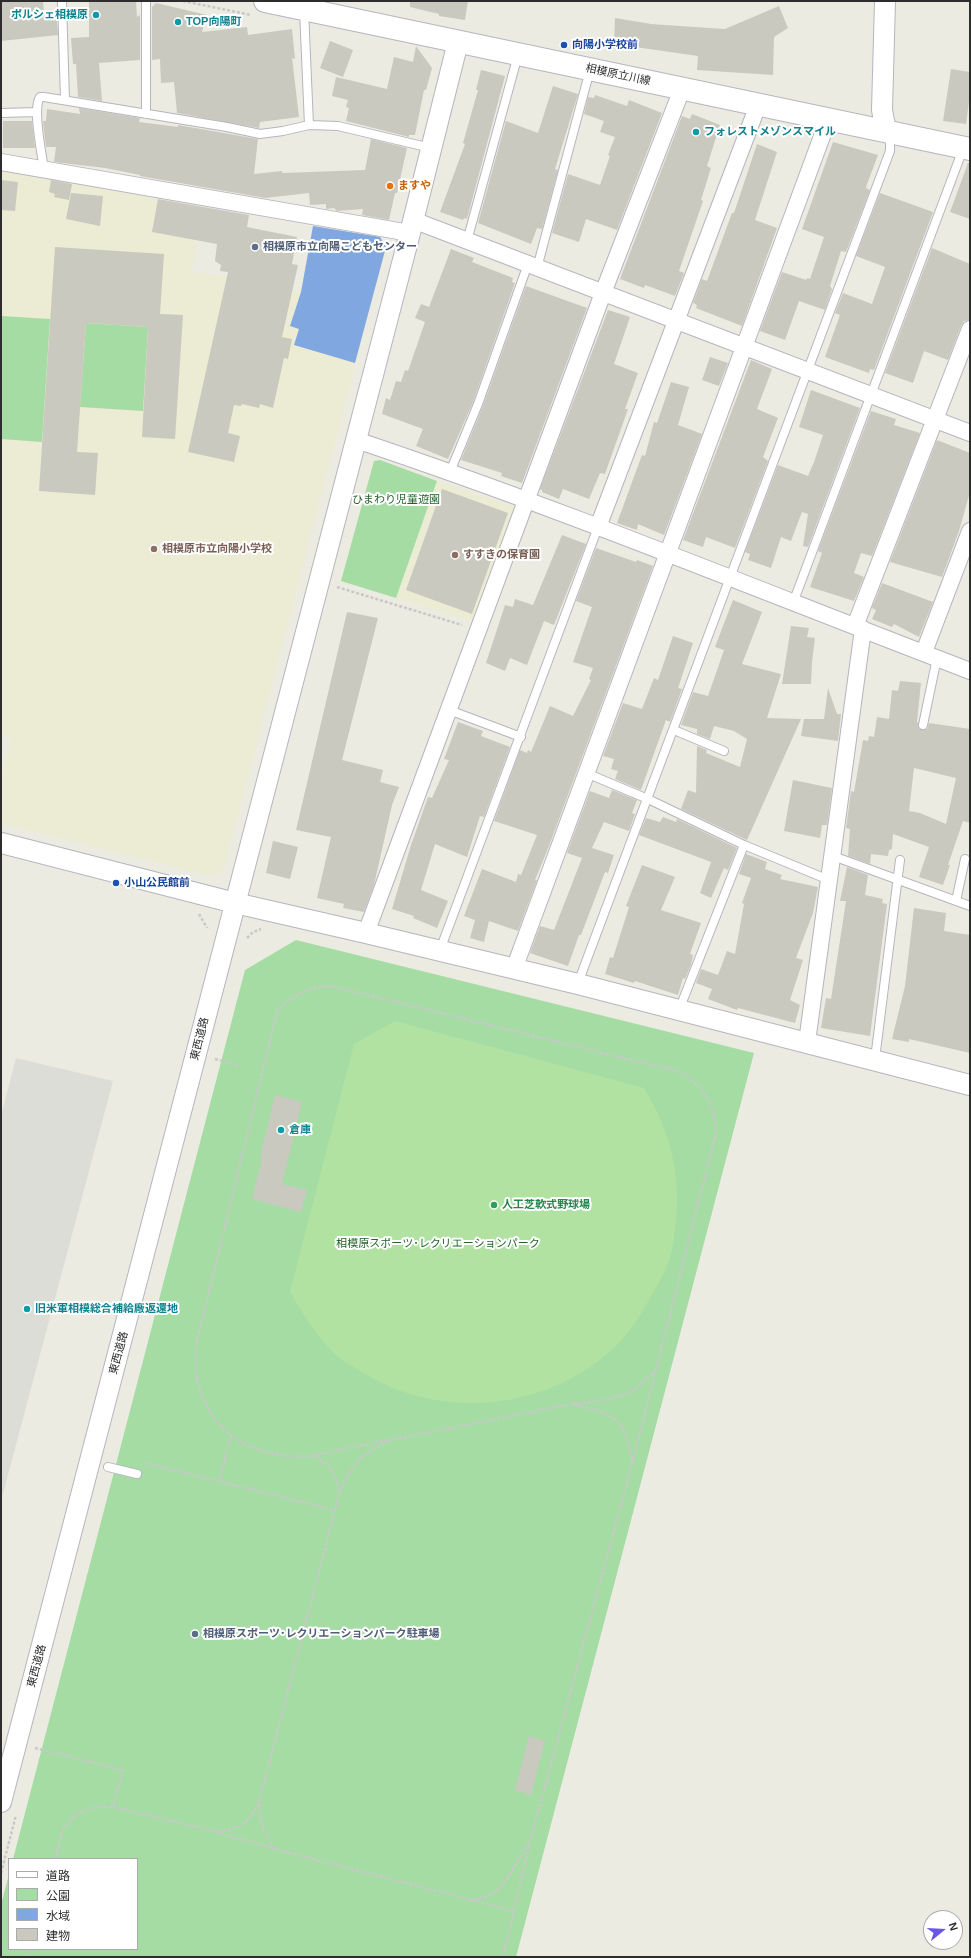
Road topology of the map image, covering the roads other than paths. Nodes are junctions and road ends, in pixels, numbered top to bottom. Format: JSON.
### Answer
{"nodes":[{"id":1,"x":62,"y":1,"type":"edge"},
{"id":2,"x":146,"y":1,"type":"edge"},
{"id":3,"x":265,"y":1,"type":"edge"},
{"id":4,"x":885,"y":1,"type":"edge"},
{"id":5,"x":304,"y":9,"type":"junction"},
{"id":6,"x":458,"y":42,"type":"junction"},
{"id":7,"x":518,"y":54,"type":"junction"},
{"id":8,"x":590,"y":69,"type":"junction"},
{"id":9,"x":682,"y":89,"type":"junction"},
{"id":10,"x":65,"y":100,"type":"junction"},
{"id":11,"x":758,"y":105,"type":"junction"},
{"id":12,"x":37,"y":112,"type":"junction"},
{"id":13,"x":1,"y":113,"type":"edge"},
{"id":14,"x":146,"y":114,"type":"junction"},
{"id":15,"x":828,"y":120,"type":"junction"},
{"id":16,"x":309,"y":125,"type":"junction"},
{"id":17,"x":886,"y":131,"type":"junction"},
{"id":18,"x":431,"y":148,"type":"junction"},
{"id":19,"x":966,"y":149,"type":"edge"},
{"id":20,"x":1,"y":162,"type":"edge"},
{"id":21,"x":44,"y":170,"type":"junction"},
{"id":22,"x":412,"y":226,"type":"junction"},
{"id":23,"x":467,"y":241,"type":"junction"},
{"id":24,"x":533,"y":266,"type":"junction"},
{"id":25,"x":603,"y":293,"type":"junction"},
{"id":26,"x":676,"y":321,"type":"junction"},
{"id":27,"x":970,"y":329,"type":"edge"},
{"id":28,"x":744,"y":346,"type":"junction"},
{"id":29,"x":807,"y":371,"type":"junction"},
{"id":30,"x":871,"y":395,"type":"junction"},
{"id":31,"x":935,"y":419,"type":"junction"},
{"id":32,"x":970,"y":433,"type":"edge"},
{"id":33,"x":356,"y":440,"type":"junction"},
{"id":34,"x":450,"y":472,"type":"junction"},
{"id":35,"x":527,"y":501,"type":"junction"},
{"id":36,"x":598,"y":527,"type":"junction"},
{"id":37,"x":970,"y":531,"type":"edge"},
{"id":38,"x":667,"y":554,"type":"junction"},
{"id":39,"x":728,"y":578,"type":"junction"},
{"id":40,"x":793,"y":603,"type":"junction"},
{"id":41,"x":859,"y":628,"type":"junction"},
{"id":42,"x":930,"y":655,"type":"junction"},
{"id":43,"x":970,"y":671,"type":"edge"},
{"id":44,"x":449,"y":710,"type":"junction"},
{"id":45,"x":923,"y":725,"type":"dead end"},
{"id":46,"x":674,"y":730,"type":"junction"},
{"id":47,"x":521,"y":737,"type":"junction"},
{"id":48,"x":724,"y":750,"type":"dead end"},
{"id":49,"x":586,"y":773,"type":"junction"},
{"id":50,"x":648,"y":799,"type":"junction"},
{"id":51,"x":1,"y":843,"type":"edge"},
{"id":52,"x":744,"y":845,"type":"junction"},
{"id":53,"x":833,"y":856,"type":"junction"},
{"id":54,"x":964,"y":859,"type":"dead end"},
{"id":55,"x":900,"y":860,"type":"dead end"},
{"id":56,"x":830,"y":880,"type":"junction"},
{"id":57,"x":898,"y":880,"type":"junction"},
{"id":58,"x":956,"y":901,"type":"junction"},
{"id":59,"x":235,"y":903,"type":"junction"},
{"id":60,"x":970,"y":906,"type":"edge"},
{"id":61,"x":366,"y":933,"type":"junction"},
{"id":62,"x":440,"y":950,"type":"junction"},
{"id":63,"x":514,"y":970,"type":"junction"},
{"id":64,"x":578,"y":984,"type":"junction"},
{"id":65,"x":678,"y":1011,"type":"junction"},
{"id":66,"x":807,"y":1042,"type":"junction"},
{"id":67,"x":875,"y":1059,"type":"junction"},
{"id":68,"x":970,"y":1085,"type":"edge"},
{"id":69,"x":108,"y":1466,"type":"dead end"},
{"id":70,"x":137,"y":1474,"type":"dead end"},
{"id":71,"x":1,"y":1802,"type":"edge"}],
"edges":[{"from":1,"to":10,"type":"lane"},
{"from":2,"to":14,"type":"lane"},
{"from":3,"to":5,"type":"main road","name":"相模原立川線"},
{"from":4,"to":17,"type":"street"},
{"from":5,"to":6,"type":"main road","name":"相模原立川線"},
{"from":5,"to":16,"type":"lane"},
{"from":6,"to":7,"type":"main road","name":"相模原立川線"},
{"from":6,"to":18,"type":"street","name":"東西道路"},
{"from":7,"to":8,"type":"main road","name":"相模原立川線"},
{"from":7,"to":23,"type":"lane"},
{"from":8,"to":9,"type":"main road","name":"相模原立川線"},
{"from":8,"to":24,"type":"lane"},
{"from":9,"to":11,"type":"main road","name":"相模原立川線"},
{"from":9,"to":25,"type":"street"},
{"from":10,"to":12,"type":"lane"},
{"from":10,"to":14,"type":"lane"},
{"from":11,"to":15,"type":"main road","name":"相模原立川線"},
{"from":11,"to":26,"type":"street"},
{"from":12,"to":13,"type":"lane"},
{"from":12,"to":21,"type":"lane"},
{"from":14,"to":16,"type":"lane"},
{"from":15,"to":17,"type":"main road","name":"相模原立川線"},
{"from":15,"to":28,"type":"street"},
{"from":16,"to":18,"type":"lane"},
{"from":17,"to":19,"type":"main road","name":"相模原立川線"},
{"from":17,"to":29,"type":"lane"},
{"from":18,"to":22,"type":"street","name":"東西道路"},
{"from":19,"to":30,"type":"lane"},
{"from":20,"to":21,"type":"street"},
{"from":21,"to":22,"type":"street"},
{"from":22,"to":23,"type":"street"},
{"from":22,"to":33,"type":"street","name":"東西道路"},
{"from":23,"to":24,"type":"street"},
{"from":24,"to":25,"type":"street"},
{"from":24,"to":34,"type":"lane"},
{"from":25,"to":26,"type":"street"},
{"from":25,"to":35,"type":"street"},
{"from":26,"to":28,"type":"street"},
{"from":26,"to":36,"type":"street"},
{"from":27,"to":31,"type":"street"},
{"from":28,"to":29,"type":"street"},
{"from":28,"to":38,"type":"street"},
{"from":29,"to":30,"type":"street"},
{"from":29,"to":39,"type":"lane"},
{"from":30,"to":31,"type":"street"},
{"from":30,"to":40,"type":"lane"},
{"from":31,"to":32,"type":"street"},
{"from":31,"to":41,"type":"street"},
{"from":33,"to":34,"type":"street"},
{"from":33,"to":59,"type":"street","name":"東西道路"},
{"from":34,"to":35,"type":"street"},
{"from":35,"to":36,"type":"street"},
{"from":35,"to":44,"type":"street"},
{"from":36,"to":38,"type":"street"},
{"from":36,"to":47,"type":"lane"},
{"from":37,"to":42,"type":"street"},
{"from":38,"to":39,"type":"street"},
{"from":38,"to":49,"type":"street"},
{"from":39,"to":40,"type":"street"},
{"from":39,"to":46,"type":"lane"},
{"from":40,"to":41,"type":"street"},
{"from":41,"to":42,"type":"street"},
{"from":41,"to":53,"type":"street"},
{"from":42,"to":43,"type":"street"},
{"from":42,"to":45,"type":"lane"},
{"from":44,"to":47,"type":"lane"},
{"from":44,"to":61,"type":"street"},
{"from":46,"to":48,"type":"lane"},
{"from":46,"to":50,"type":"lane"},
{"from":47,"to":62,"type":"lane"},
{"from":49,"to":50,"type":"lane"},
{"from":49,"to":63,"type":"street"},
{"from":50,"to":52,"type":"lane"},
{"from":50,"to":64,"type":"lane"},
{"from":51,"to":59,"type":"street"},
{"from":52,"to":56,"type":"lane"},
{"from":52,"to":65,"type":"lane"},
{"from":53,"to":56,"type":"street"},
{"from":53,"to":57,"type":"lane"},
{"from":54,"to":58,"type":"lane"},
{"from":55,"to":57,"type":"lane"},
{"from":56,"to":66,"type":"street"},
{"from":57,"to":58,"type":"lane"},
{"from":57,"to":67,"type":"lane"},
{"from":58,"to":60,"type":"lane"},
{"from":59,"to":61,"type":"street"},
{"from":59,"to":71,"type":"street","name":"東西道路"},
{"from":61,"to":62,"type":"street"},
{"from":62,"to":63,"type":"street"},
{"from":63,"to":64,"type":"street"},
{"from":64,"to":65,"type":"street"},
{"from":65,"to":66,"type":"street"},
{"from":66,"to":67,"type":"street"},
{"from":67,"to":68,"type":"street"},
{"from":69,"to":70,"type":"lane"}]}
